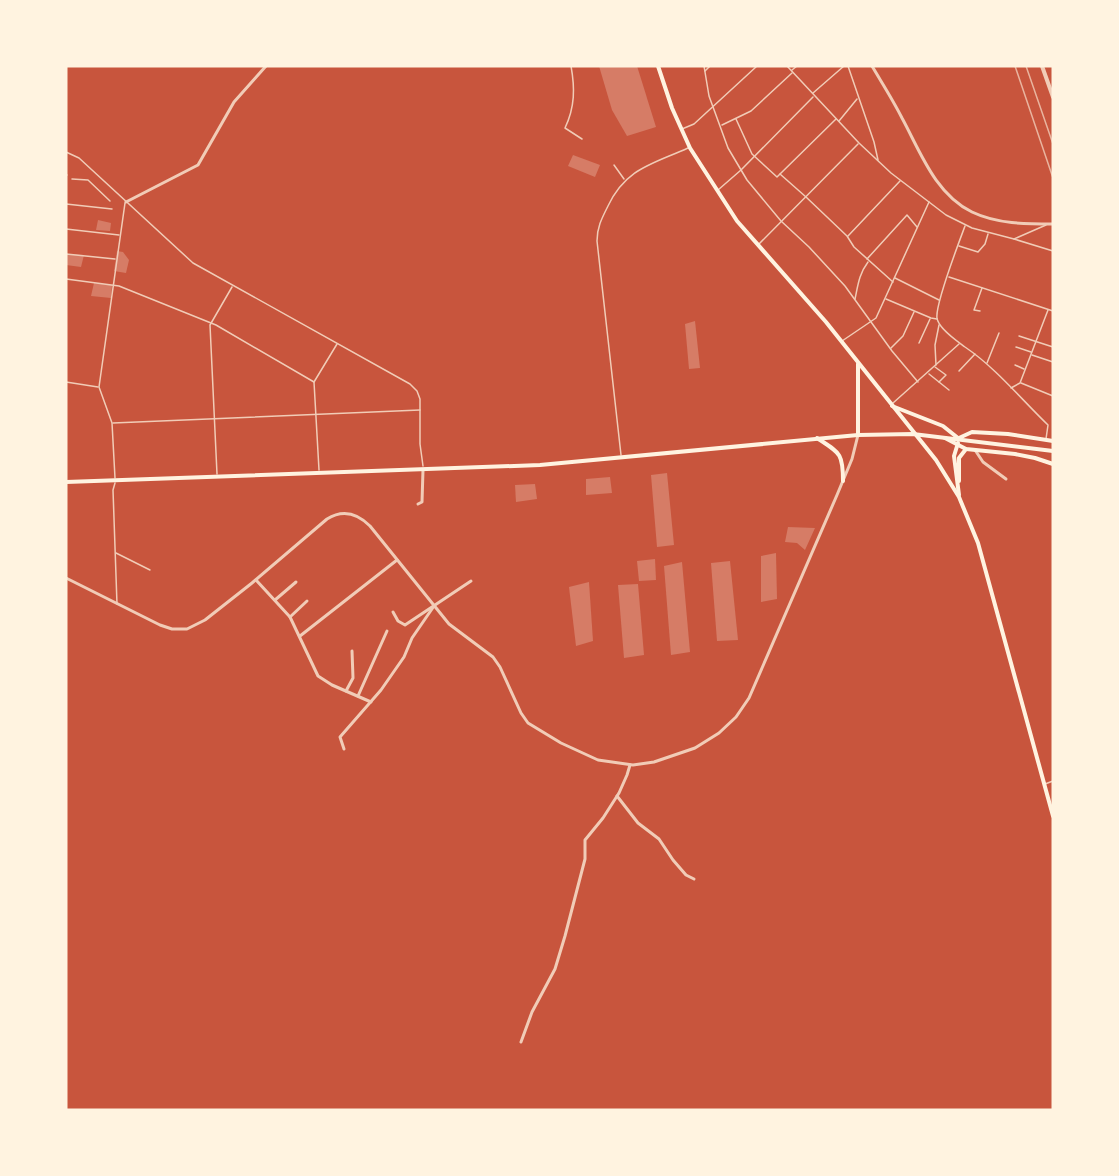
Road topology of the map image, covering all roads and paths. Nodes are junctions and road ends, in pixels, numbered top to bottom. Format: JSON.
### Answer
{"nodes":[{"id":1,"x":266,"y":66,"type":"edge"},
{"id":2,"x":571,"y":66,"type":"edge"},
{"id":3,"x":658,"y":66,"type":"edge"},
{"id":4,"x":704,"y":66,"type":"edge"},
{"id":5,"x":710,"y":66,"type":"edge"},
{"id":6,"x":757,"y":66,"type":"edge"},
{"id":7,"x":787,"y":66,"type":"edge"},
{"id":8,"x":796,"y":66,"type":"edge"},
{"id":9,"x":846,"y":66,"type":"edge"},
{"id":10,"x":872,"y":66,"type":"edge"},
{"id":11,"x":1042,"y":66,"type":"edge"},
{"id":12,"x":704,"y":72,"type":"junction"},
{"id":13,"x":792,"y":72,"type":"junction"},
{"id":14,"x":813,"y":95,"type":"junction"},
{"id":15,"x":1053,"y":97,"type":"edge"},
{"id":16,"x":858,"y":99,"type":"junction"},
{"id":17,"x":713,"y":108,"type":"junction"},
{"id":18,"x":736,"y":119,"type":"junction"},
{"id":19,"x":836,"y":119,"type":"junction"},
{"id":20,"x":839,"y":122,"type":"junction"},
{"id":21,"x":721,"y":126,"type":"junction"},
{"id":22,"x":681,"y":130,"type":"junction"},
{"id":23,"x":582,"y":139,"type":"dead end"},
{"id":24,"x":859,"y":143,"type":"junction"},
{"id":25,"x":690,"y":148,"type":"junction"},
{"id":26,"x":66,"y":153,"type":"edge"},
{"id":27,"x":755,"y":156,"type":"junction"},
{"id":28,"x":878,"y":161,"type":"junction"},
{"id":29,"x":614,"y":165,"type":"dead end"},
{"id":30,"x":741,"y":170,"type":"junction"},
{"id":31,"x":780,"y":174,"type":"junction"},
{"id":32,"x":72,"y":179,"type":"dead end"},
{"id":33,"x":625,"y":180,"type":"junction"},
{"id":34,"x":901,"y":180,"type":"junction"},
{"id":35,"x":717,"y":190,"type":"junction"},
{"id":36,"x":806,"y":197,"type":"junction"},
{"id":37,"x":110,"y":201,"type":"dead end"},
{"id":38,"x":126,"y":202,"type":"junction"},
{"id":39,"x":929,"y":202,"type":"junction"},
{"id":40,"x":66,"y":204,"type":"edge"},
{"id":41,"x":112,"y":209,"type":"dead end"},
{"id":42,"x":781,"y":221,"type":"junction"},
{"id":43,"x":1048,"y":224,"type":"junction"},
{"id":44,"x":1053,"y":224,"type":"edge"},
{"id":45,"x":965,"y":226,"type":"junction"},
{"id":46,"x":917,"y":228,"type":"junction"},
{"id":47,"x":66,"y":229,"type":"edge"},
{"id":48,"x":988,"y":233,"type":"junction"},
{"id":49,"x":120,"y":235,"type":"junction"},
{"id":50,"x":847,"y":236,"type":"junction"},
{"id":51,"x":1014,"y":239,"type":"junction"},
{"id":52,"x":757,"y":246,"type":"junction"},
{"id":53,"x":958,"y":246,"type":"junction"},
{"id":54,"x":1053,"y":251,"type":"edge"},
{"id":55,"x":66,"y":254,"type":"edge"},
{"id":56,"x":116,"y":259,"type":"junction"},
{"id":57,"x":868,"y":260,"type":"junction"},
{"id":58,"x":948,"y":277,"type":"junction"},
{"id":59,"x":895,"y":278,"type":"junction"},
{"id":60,"x":66,"y":279,"type":"edge"},
{"id":61,"x":892,"y":282,"type":"junction"},
{"id":62,"x":112,"y":285,"type":"junction"},
{"id":63,"x":233,"y":285,"type":"junction"},
{"id":64,"x":982,"y":288,"type":"junction"},
{"id":65,"x":885,"y":298,"type":"junction"},
{"id":66,"x":855,"y":300,"type":"junction"},
{"id":67,"x":940,"y":300,"type":"junction"},
{"id":68,"x":1048,"y":309,"type":"junction"},
{"id":69,"x":980,"y":311,"type":"dead end"},
{"id":70,"x":1053,"y":311,"type":"edge"},
{"id":71,"x":915,"y":312,"type":"junction"},
{"id":72,"x":931,"y":318,"type":"junction"},
{"id":73,"x":937,"y":319,"type":"junction"},
{"id":74,"x":871,"y":322,"type":"junction"},
{"id":75,"x":211,"y":324,"type":"junction"},
{"id":76,"x":939,"y":324,"type":"junction"},
{"id":77,"x":999,"y":333,"type":"dead end"},
{"id":78,"x":1019,"y":336,"type":"dead end"},
{"id":79,"x":1036,"y":341,"type":"junction"},
{"id":80,"x":841,"y":342,"type":"junction"},
{"id":81,"x":337,"y":343,"type":"junction"},
{"id":82,"x":919,"y":343,"type":"dead end"},
{"id":83,"x":959,"y":343,"type":"junction"},
{"id":84,"x":1016,"y":347,"type":"dead end"},
{"id":85,"x":1053,"y":347,"type":"edge"},
{"id":86,"x":890,"y":348,"type":"junction"},
{"id":87,"x":1031,"y":353,"type":"junction"},
{"id":88,"x":975,"y":354,"type":"junction"},
{"id":89,"x":1053,"y":362,"type":"edge"},
{"id":90,"x":858,"y":364,"type":"junction"},
{"id":91,"x":987,"y":364,"type":"junction"},
{"id":92,"x":1015,"y":365,"type":"dead end"},
{"id":93,"x":935,"y":366,"type":"junction"},
{"id":94,"x":1025,"y":370,"type":"junction"},
{"id":95,"x":959,"y":371,"type":"dead end"},
{"id":96,"x":928,"y":373,"type":"junction"},
{"id":97,"x":66,"y":382,"type":"edge"},
{"id":98,"x":314,"y":382,"type":"junction"},
{"id":99,"x":918,"y":382,"type":"junction"},
{"id":100,"x":939,"y":382,"type":"junction"},
{"id":101,"x":1020,"y":383,"type":"junction"},
{"id":102,"x":99,"y":387,"type":"junction"},
{"id":103,"x":1010,"y":388,"type":"junction"},
{"id":104,"x":949,"y":390,"type":"dead end"},
{"id":105,"x":1053,"y":396,"type":"edge"},
{"id":106,"x":890,"y":405,"type":"junction"},
{"id":107,"x":420,"y":410,"type":"junction"},
{"id":108,"x":316,"y":414,"type":"junction"},
{"id":109,"x":214,"y":419,"type":"junction"},
{"id":110,"x":112,"y":423,"type":"junction"},
{"id":111,"x":1053,"y":427,"type":"edge"},
{"id":112,"x":1047,"y":428,"type":"junction"},
{"id":113,"x":913,"y":434,"type":"junction"},
{"id":114,"x":858,"y":435,"type":"junction"},
{"id":115,"x":942,"y":437,"type":"junction"},
{"id":116,"x":816,"y":438,"type":"junction"},
{"id":117,"x":960,"y":438,"type":"junction"},
{"id":118,"x":1046,"y":439,"type":"junction"},
{"id":119,"x":1053,"y":441,"type":"edge"},
{"id":120,"x":957,"y":444,"type":"junction"},
{"id":121,"x":966,"y":448,"type":"junction"},
{"id":122,"x":975,"y":450,"type":"junction"},
{"id":123,"x":1053,"y":451,"type":"edge"},
{"id":124,"x":622,"y":456,"type":"junction"},
{"id":125,"x":1053,"y":464,"type":"edge"},
{"id":126,"x":423,"y":470,"type":"junction"},
{"id":127,"x":320,"y":474,"type":"junction"},
{"id":128,"x":217,"y":478,"type":"junction"},
{"id":129,"x":1006,"y":479,"type":"dead end"},
{"id":130,"x":843,"y":481,"type":"junction"},
{"id":131,"x":66,"y":482,"type":"edge"},
{"id":132,"x":115,"y":482,"type":"junction"},
{"id":133,"x":959,"y":497,"type":"junction"},
{"id":134,"x":418,"y":504,"type":"dead end"},
{"id":135,"x":115,"y":553,"type":"junction"},
{"id":136,"x":397,"y":560,"type":"junction"},
{"id":137,"x":150,"y":570,"type":"dead end"},
{"id":138,"x":66,"y":578,"type":"edge"},
{"id":139,"x":256,"y":579,"type":"junction"},
{"id":140,"x":471,"y":581,"type":"dead end"},
{"id":141,"x":296,"y":582,"type":"dead end"},
{"id":142,"x":274,"y":600,"type":"junction"},
{"id":143,"x":307,"y":602,"type":"dead end"},
{"id":144,"x":117,"y":604,"type":"junction"},
{"id":145,"x":434,"y":606,"type":"junction"},
{"id":146,"x":393,"y":612,"type":"dead end"},
{"id":147,"x":290,"y":617,"type":"junction"},
{"id":148,"x":387,"y":631,"type":"dead end"},
{"id":149,"x":300,"y":636,"type":"junction"},
{"id":150,"x":352,"y":651,"type":"dead end"},
{"id":151,"x":346,"y":691,"type":"junction"},
{"id":152,"x":358,"y":696,"type":"junction"},
{"id":153,"x":371,"y":702,"type":"junction"},
{"id":154,"x":344,"y":749,"type":"dead end"},
{"id":155,"x":630,"y":765,"type":"junction"},
{"id":156,"x":1053,"y":781,"type":"edge"},
{"id":157,"x":1044,"y":784,"type":"junction"},
{"id":158,"x":617,"y":796,"type":"junction"},
{"id":159,"x":1053,"y":816,"type":"edge"},
{"id":160,"x":694,"y":879,"type":"dead end"},
{"id":161,"x":521,"y":1042,"type":"dead end"}],
"edges":[{"from":1,"to":38,"type":"street"},
{"from":2,"to":23,"type":"lane"},
{"from":3,"to":22,"type":"main road"},
{"from":4,"to":12,"type":"lane"},
{"from":5,"to":12,"type":"lane"},
{"from":6,"to":17,"type":"lane"},
{"from":7,"to":13,"type":"lane"},
{"from":8,"to":13,"type":"lane"},
{"from":9,"to":14,"type":"lane"},
{"from":9,"to":16,"type":"lane"},
{"from":10,"to":43,"type":"street"},
{"from":11,"to":15,"type":"street"},
{"from":12,"to":17,"type":"lane"},
{"from":13,"to":14,"type":"lane"},
{"from":13,"to":18,"type":"lane"},
{"from":14,"to":19,"type":"lane"},
{"from":14,"to":27,"type":"lane"},
{"from":16,"to":20,"type":"lane"},
{"from":16,"to":28,"type":"lane"},
{"from":17,"to":21,"type":"lane"},
{"from":17,"to":22,"type":"lane"},
{"from":18,"to":21,"type":"lane"},
{"from":18,"to":27,"type":"lane"},
{"from":19,"to":20,"type":"lane"},
{"from":19,"to":31,"type":"lane"},
{"from":20,"to":24,"type":"lane"},
{"from":21,"to":30,"type":"lane"},
{"from":22,"to":25,"type":"main road"},
{"from":24,"to":28,"type":"lane"},
{"from":24,"to":36,"type":"lane"},
{"from":25,"to":33,"type":"lane"},
{"from":25,"to":35,"type":"main road"},
{"from":26,"to":38,"type":"lane"},
{"from":27,"to":30,"type":"lane"},
{"from":27,"to":31,"type":"lane"},
{"from":28,"to":34,"type":"lane"},
{"from":29,"to":33,"type":"lane"},
{"from":30,"to":35,"type":"lane"},
{"from":30,"to":42,"type":"lane"},
{"from":31,"to":36,"type":"lane"},
{"from":32,"to":37,"type":"lane"},
{"from":33,"to":124,"type":"lane"},
{"from":34,"to":39,"type":"lane"},
{"from":34,"to":50,"type":"lane"},
{"from":35,"to":52,"type":"main road"},
{"from":36,"to":42,"type":"lane"},
{"from":36,"to":50,"type":"lane"},
{"from":38,"to":49,"type":"lane"},
{"from":38,"to":63,"type":"lane"},
{"from":39,"to":45,"type":"lane"},
{"from":39,"to":46,"type":"lane"},
{"from":40,"to":41,"type":"lane"},
{"from":42,"to":52,"type":"lane"},
{"from":42,"to":66,"type":"lane"},
{"from":43,"to":44,"type":"street"},
{"from":43,"to":51,"type":"lane"},
{"from":45,"to":48,"type":"lane"},
{"from":45,"to":53,"type":"lane"},
{"from":46,"to":57,"type":"lane"},
{"from":46,"to":59,"type":"lane"},
{"from":47,"to":49,"type":"lane"},
{"from":48,"to":51,"type":"lane"},
{"from":48,"to":53,"type":"lane"},
{"from":49,"to":56,"type":"lane"},
{"from":50,"to":57,"type":"lane"},
{"from":51,"to":54,"type":"lane"},
{"from":52,"to":80,"type":"main road"},
{"from":53,"to":58,"type":"lane"},
{"from":55,"to":56,"type":"lane"},
{"from":56,"to":62,"type":"lane"},
{"from":57,"to":61,"type":"lane"},
{"from":57,"to":66,"type":"lane"},
{"from":58,"to":64,"type":"lane"},
{"from":58,"to":67,"type":"lane"},
{"from":59,"to":61,"type":"lane"},
{"from":59,"to":67,"type":"lane"},
{"from":60,"to":62,"type":"lane"},
{"from":61,"to":65,"type":"lane"},
{"from":62,"to":75,"type":"lane"},
{"from":62,"to":102,"type":"lane"},
{"from":63,"to":75,"type":"lane"},
{"from":63,"to":81,"type":"lane"},
{"from":64,"to":68,"type":"lane"},
{"from":64,"to":69,"type":"lane"},
{"from":65,"to":71,"type":"lane"},
{"from":65,"to":74,"type":"lane"},
{"from":66,"to":74,"type":"lane"},
{"from":67,"to":73,"type":"lane"},
{"from":68,"to":70,"type":"lane"},
{"from":68,"to":79,"type":"lane"},
{"from":71,"to":72,"type":"lane"},
{"from":71,"to":86,"type":"lane"},
{"from":72,"to":73,"type":"lane"},
{"from":72,"to":82,"type":"lane"},
{"from":73,"to":76,"type":"lane"},
{"from":74,"to":80,"type":"lane"},
{"from":74,"to":86,"type":"lane"},
{"from":75,"to":98,"type":"lane"},
{"from":75,"to":109,"type":"lane"},
{"from":76,"to":83,"type":"lane"},
{"from":76,"to":93,"type":"lane"},
{"from":77,"to":91,"type":"lane"},
{"from":78,"to":79,"type":"lane"},
{"from":79,"to":85,"type":"lane"},
{"from":79,"to":87,"type":"lane"},
{"from":80,"to":90,"type":"main road"},
{"from":81,"to":98,"type":"lane"},
{"from":81,"to":107,"type":"lane"},
{"from":83,"to":88,"type":"lane"},
{"from":83,"to":93,"type":"lane"},
{"from":84,"to":87,"type":"lane"},
{"from":86,"to":99,"type":"lane"},
{"from":87,"to":89,"type":"lane"},
{"from":87,"to":94,"type":"lane"},
{"from":88,"to":91,"type":"lane"},
{"from":88,"to":95,"type":"lane"},
{"from":90,"to":106,"type":"main road"},
{"from":90,"to":114,"type":"main road"},
{"from":91,"to":103,"type":"lane"},
{"from":92,"to":94,"type":"lane"},
{"from":93,"to":96,"type":"lane"},
{"from":93,"to":100,"type":"lane"},
{"from":94,"to":101,"type":"lane"},
{"from":96,"to":99,"type":"lane"},
{"from":96,"to":100,"type":"lane"},
{"from":97,"to":102,"type":"lane"},
{"from":98,"to":108,"type":"lane"},
{"from":99,"to":106,"type":"lane"},
{"from":100,"to":104,"type":"lane"},
{"from":101,"to":103,"type":"lane"},
{"from":101,"to":105,"type":"lane"},
{"from":102,"to":110,"type":"lane"},
{"from":103,"to":112,"type":"lane"},
{"from":106,"to":113,"type":"main road"},
{"from":106,"to":117,"type":"main road"},
{"from":107,"to":108,"type":"lane"},
{"from":107,"to":126,"type":"lane"},
{"from":108,"to":109,"type":"lane"},
{"from":108,"to":127,"type":"lane"},
{"from":109,"to":110,"type":"lane"},
{"from":109,"to":128,"type":"lane"},
{"from":110,"to":132,"type":"lane"},
{"from":111,"to":112,"type":"lane"},
{"from":112,"to":118,"type":"lane"},
{"from":113,"to":114,"type":"main road"},
{"from":113,"to":115,"type":"main road"},
{"from":113,"to":133,"type":"main road"},
{"from":114,"to":116,"type":"main road"},
{"from":114,"to":130,"type":"street"},
{"from":115,"to":117,"type":"main road"},
{"from":115,"to":120,"type":"main road"},
{"from":116,"to":124,"type":"main road"},
{"from":116,"to":130,"type":"main road"},
{"from":117,"to":118,"type":"main road"},
{"from":117,"to":120,"type":"main road"},
{"from":117,"to":123,"type":"main road"},
{"from":118,"to":119,"type":"main road"},
{"from":120,"to":121,"type":"main road"},
{"from":120,"to":133,"type":"main road"},
{"from":121,"to":122,"type":"main road"},
{"from":121,"to":133,"type":"main road"},
{"from":122,"to":125,"type":"main road"},
{"from":122,"to":129,"type":"street"},
{"from":124,"to":126,"type":"main road"},
{"from":126,"to":127,"type":"main road"},
{"from":126,"to":134,"type":"street"},
{"from":127,"to":128,"type":"main road"},
{"from":128,"to":132,"type":"main road"},
{"from":130,"to":155,"type":"street"},
{"from":131,"to":132,"type":"main road"},
{"from":132,"to":135,"type":"lane"},
{"from":133,"to":157,"type":"main road"},
{"from":135,"to":137,"type":"lane"},
{"from":135,"to":144,"type":"lane"},
{"from":136,"to":139,"type":"street"},
{"from":136,"to":145,"type":"street"},
{"from":136,"to":149,"type":"street"},
{"from":138,"to":144,"type":"street"},
{"from":139,"to":142,"type":"street"},
{"from":139,"to":144,"type":"street"},
{"from":140,"to":145,"type":"street"},
{"from":141,"to":142,"type":"street"},
{"from":142,"to":147,"type":"street"},
{"from":143,"to":147,"type":"street"},
{"from":145,"to":146,"type":"street"},
{"from":145,"to":153,"type":"street"},
{"from":145,"to":155,"type":"street"},
{"from":147,"to":149,"type":"street"},
{"from":148,"to":152,"type":"street"},
{"from":149,"to":151,"type":"street"},
{"from":150,"to":151,"type":"street"},
{"from":151,"to":152,"type":"street"},
{"from":152,"to":153,"type":"street"},
{"from":153,"to":154,"type":"street"},
{"from":155,"to":158,"type":"street"},
{"from":156,"to":157,"type":"lane"},
{"from":157,"to":159,"type":"main road"},
{"from":158,"to":160,"type":"street"},
{"from":158,"to":161,"type":"street"}]}
